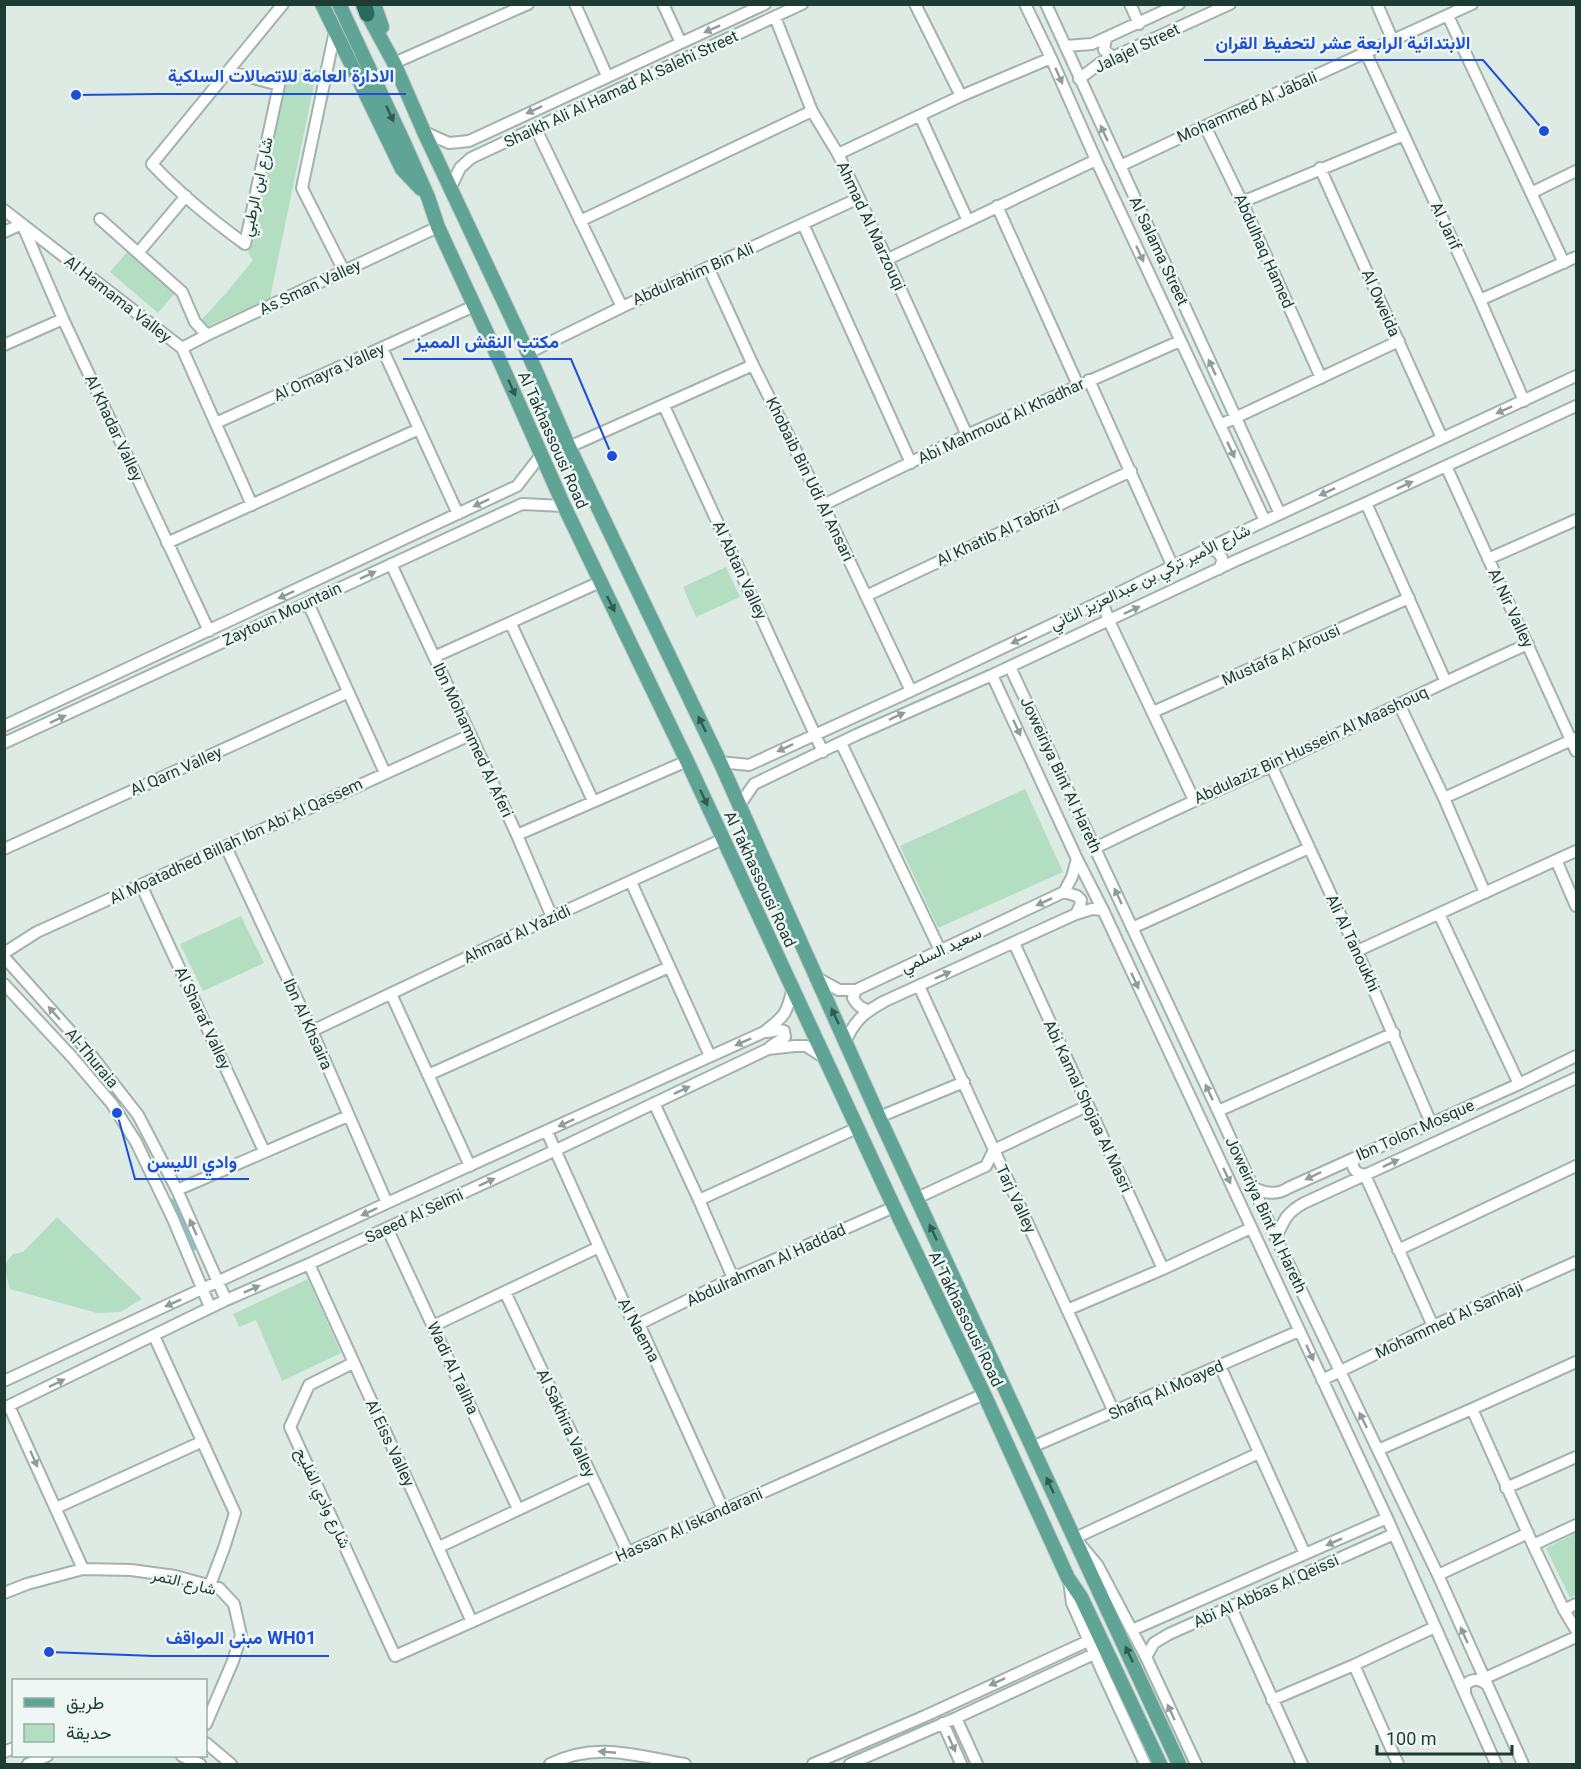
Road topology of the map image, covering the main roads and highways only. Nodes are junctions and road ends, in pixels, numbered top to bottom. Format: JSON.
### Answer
{"nodes":[{"id":1,"x":322,"y":4,"type":"edge"},
{"id":2,"x":339,"y":4,"type":"edge"},
{"id":3,"x":367,"y":7,"type":"edge"},
{"id":4,"x":428,"y":197,"type":"junction"},
{"id":5,"x":1160,"y":1764,"type":"edge"},
{"id":6,"x":1179,"y":1764,"type":"edge"}],
"edges":[{"from":1,"to":4,"type":"main road"},
{"from":2,"to":4,"type":"main road","name":"Al Takhassousi Road","one_way":true},
{"from":6,"to":3,"type":"main road","name":"Al Takhassousi Road","one_way":true},
{"from":4,"to":5,"type":"main road","name":"Al Takhassousi Road","one_way":true}]}
